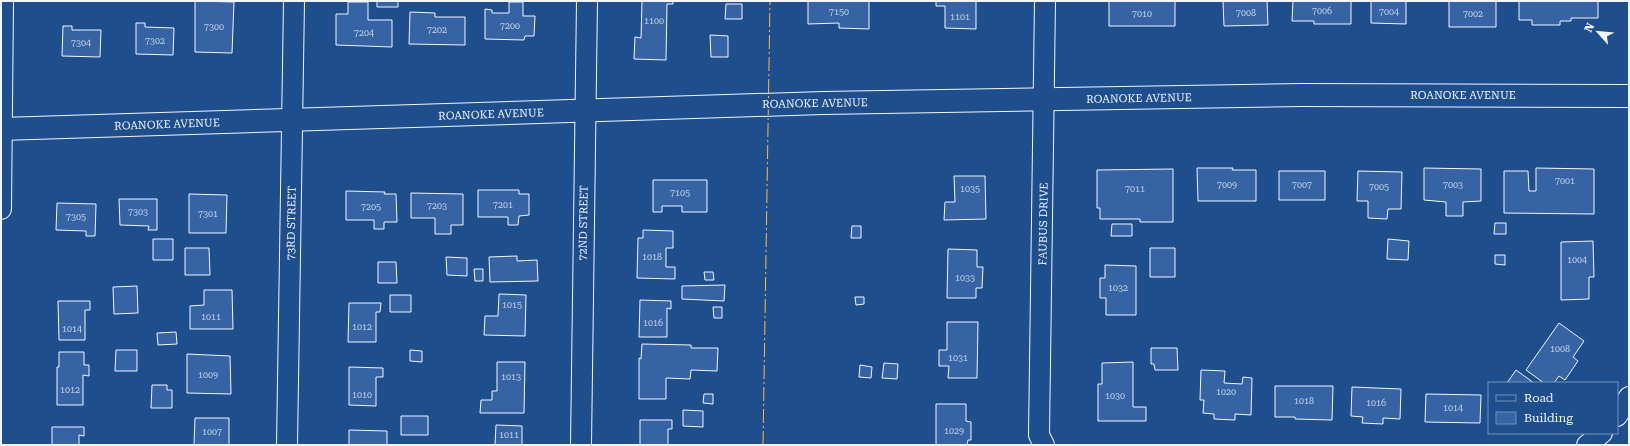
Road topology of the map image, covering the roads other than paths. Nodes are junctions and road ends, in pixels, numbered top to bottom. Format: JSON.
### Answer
{"nodes":[{"id":1,"x":3,"y":1,"type":"edge"},
{"id":2,"x":294,"y":1,"type":"edge"},
{"id":3,"x":587,"y":1,"type":"edge"},
{"id":4,"x":1045,"y":1,"type":"edge"},
{"id":5,"x":1629,"y":96,"type":"edge"},
{"id":6,"x":1044,"y":99,"type":"junction"},
{"id":7,"x":585,"y":110,"type":"junction"},
{"id":8,"x":292,"y":120,"type":"junction"},
{"id":9,"x":1,"y":129,"type":"edge"},
{"id":10,"x":1,"y":209,"type":"edge"},
{"id":11,"x":1629,"y":397,"type":"edge"},
{"id":12,"x":1618,"y":414,"type":"edge"},
{"id":13,"x":1601,"y":434,"type":"edge"},
{"id":14,"x":287,"y":445,"type":"edge"},
{"id":15,"x":581,"y":445,"type":"edge"},
{"id":16,"x":1044,"y":445,"type":"edge"},
{"id":17,"x":1587,"y":445,"type":"edge"}],
"edges":[{"from":1,"to":9,"type":"street"},
{"from":2,"to":8,"type":"street","name":"73RD STREET"},
{"from":3,"to":7,"type":"street","name":"72ND STREET"},
{"from":4,"to":6,"type":"street","name":"FAUBUS DRIVE"},
{"from":5,"to":6,"type":"street","name":"ROANOKE AVENUE"},
{"from":6,"to":7,"type":"street","name":"ROANOKE AVENUE"},
{"from":6,"to":16,"type":"street","name":"FAUBUS DRIVE"},
{"from":7,"to":8,"type":"street","name":"ROANOKE AVENUE"},
{"from":7,"to":15,"type":"street","name":"72ND STREET"},
{"from":8,"to":9,"type":"street","name":"ROANOKE AVENUE"},
{"from":8,"to":14,"type":"street","name":"73RD STREET"},
{"from":9,"to":10,"type":"street"},
{"from":11,"to":12,"type":"street"},
{"from":13,"to":17,"type":"street"}]}
